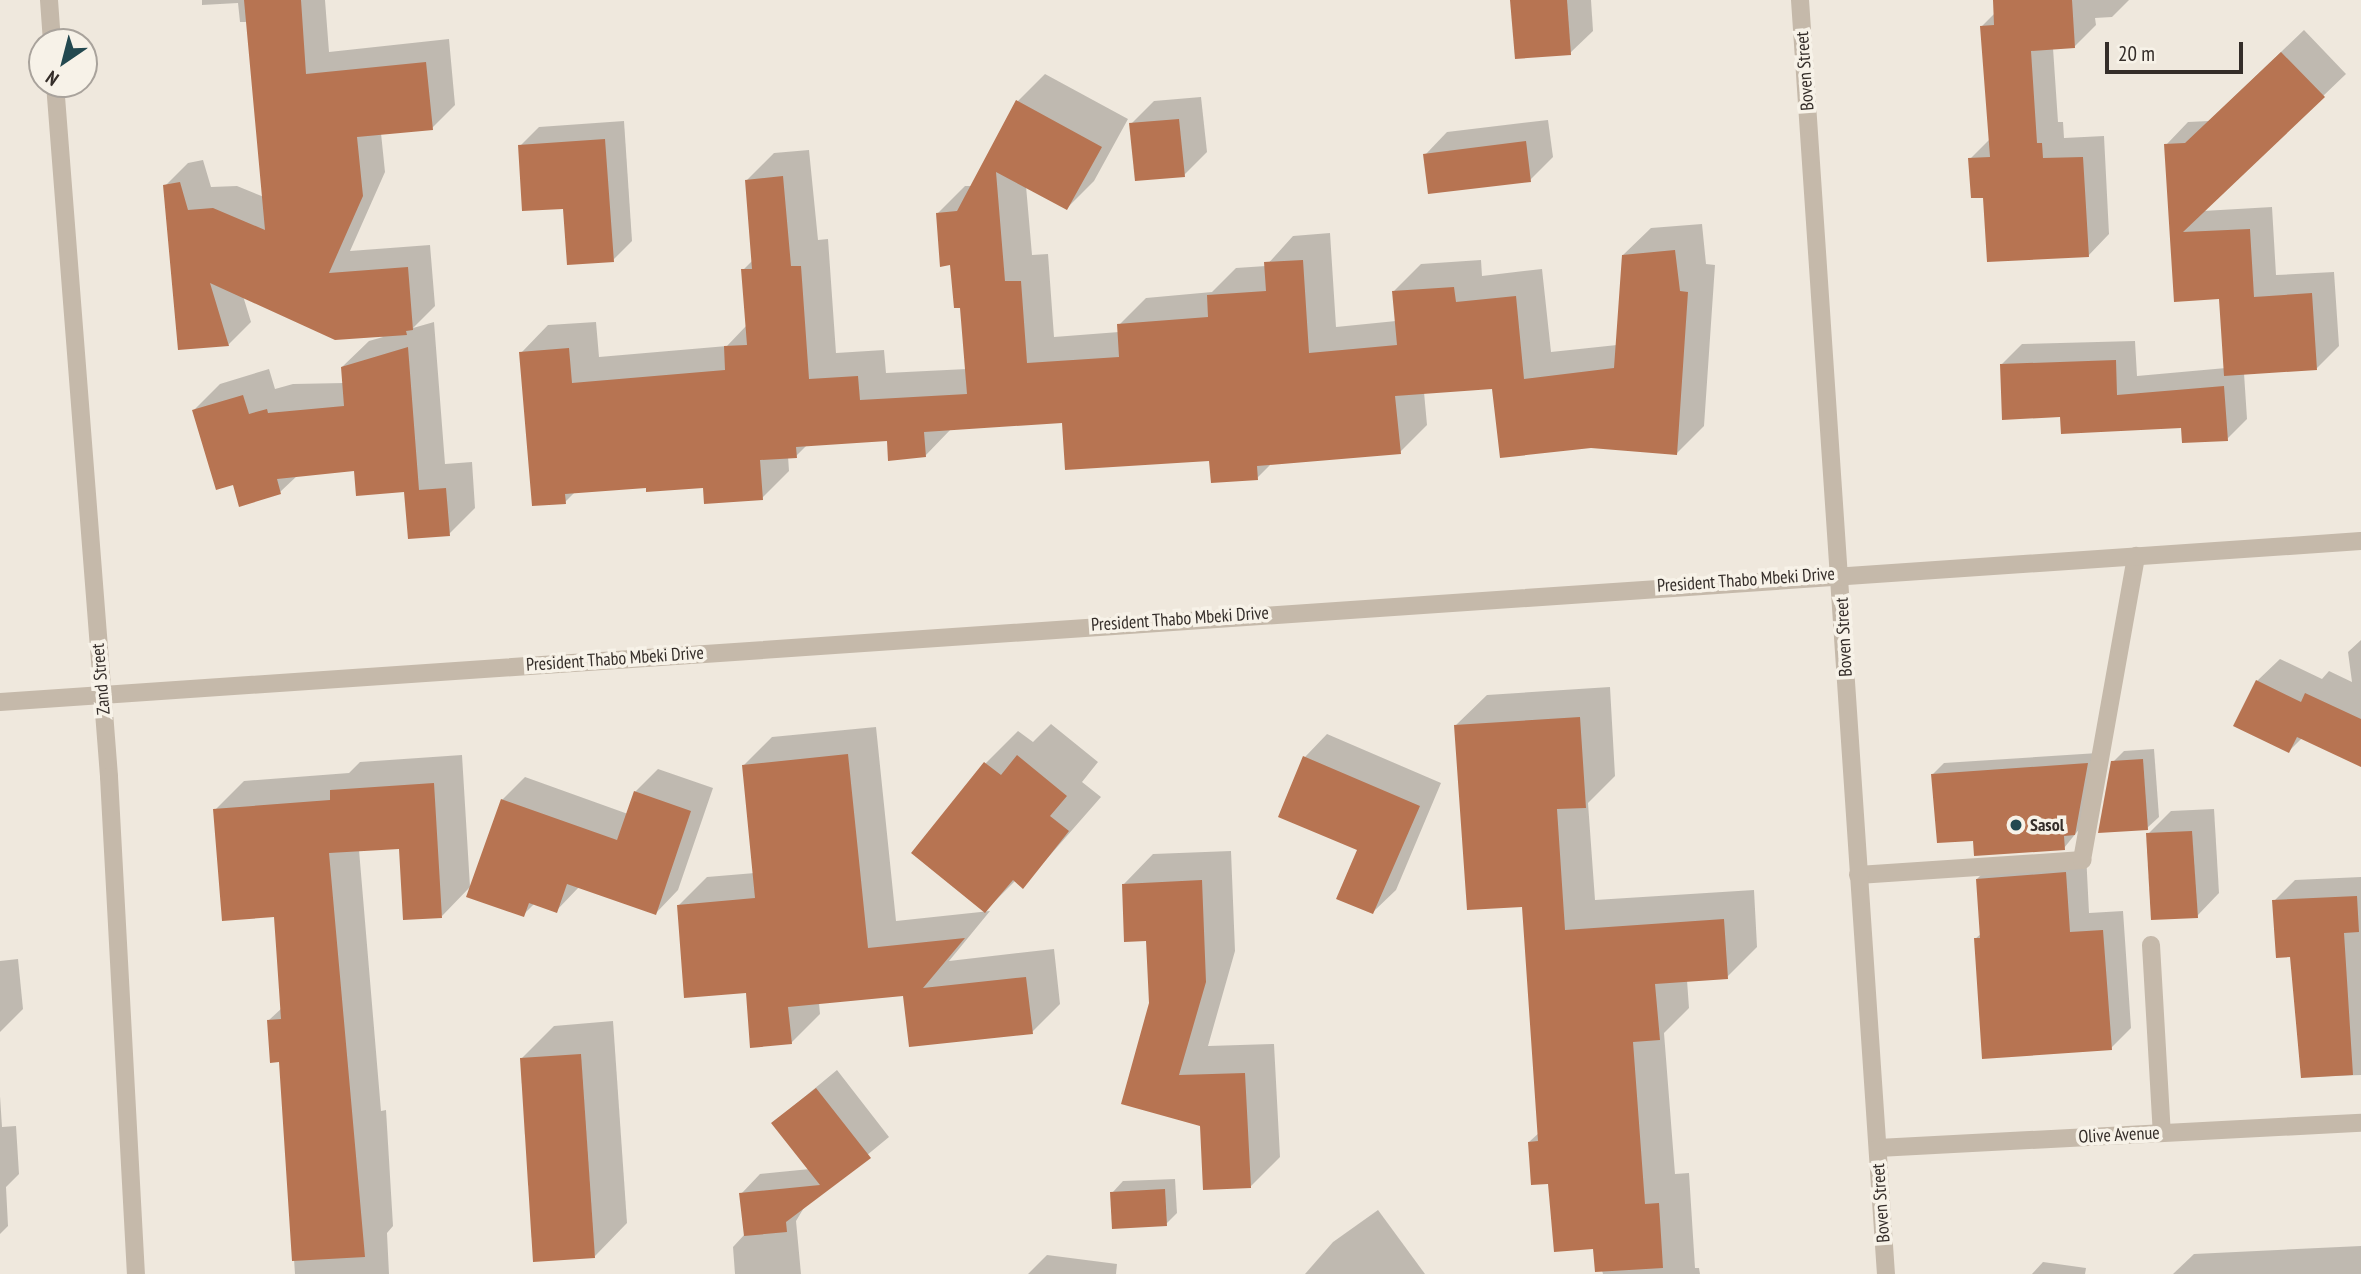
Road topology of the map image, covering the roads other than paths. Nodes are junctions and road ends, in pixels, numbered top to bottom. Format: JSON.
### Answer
{"nodes":[{"id":1,"x":49,"y":0,"type":"edge"},
{"id":2,"x":1800,"y":0,"type":"edge"},
{"id":3,"x":51,"y":28,"type":"edge"},
{"id":4,"x":56,"y":98,"type":"edge"},
{"id":5,"x":2361,"y":541,"type":"edge"},
{"id":6,"x":2136,"y":556,"type":"junction"},
{"id":7,"x":1840,"y":573,"type":"junction"},
{"id":8,"x":103,"y":695,"type":"junction"},
{"id":9,"x":0,"y":702,"type":"edge"},
{"id":10,"x":1858,"y":875,"type":"junction"},
{"id":11,"x":2151,"y":945,"type":"dead end"},
{"id":12,"x":2361,"y":1123,"type":"edge"},
{"id":13,"x":2162,"y":1133,"type":"junction"},
{"id":14,"x":1878,"y":1148,"type":"junction"},
{"id":15,"x":136,"y":1274,"type":"edge"},
{"id":16,"x":1886,"y":1274,"type":"edge"}],
"edges":[{"from":1,"to":3,"type":"street"},
{"from":2,"to":7,"type":"street","name":"Boven Street"},
{"from":4,"to":8,"type":"street","name":"Zand Street"},
{"from":5,"to":6,"type":"street","name":"President Thabo Mbeki Drive"},
{"from":6,"to":7,"type":"street","name":"President Thabo Mbeki Drive"},
{"from":6,"to":10,"type":"street"},
{"from":7,"to":8,"type":"street","name":"President Thabo Mbeki Drive"},
{"from":7,"to":10,"type":"street","name":"Boven Street"},
{"from":8,"to":9,"type":"street","name":"President Thabo Mbeki Drive"},
{"from":8,"to":15,"type":"street","name":"Zand Street"},
{"from":10,"to":14,"type":"street","name":"Boven Street"},
{"from":11,"to":13,"type":"street"},
{"from":12,"to":13,"type":"street","name":"Olive Avenue"},
{"from":13,"to":14,"type":"street","name":"Olive Avenue"},
{"from":14,"to":16,"type":"street","name":"Boven Street"}]}
